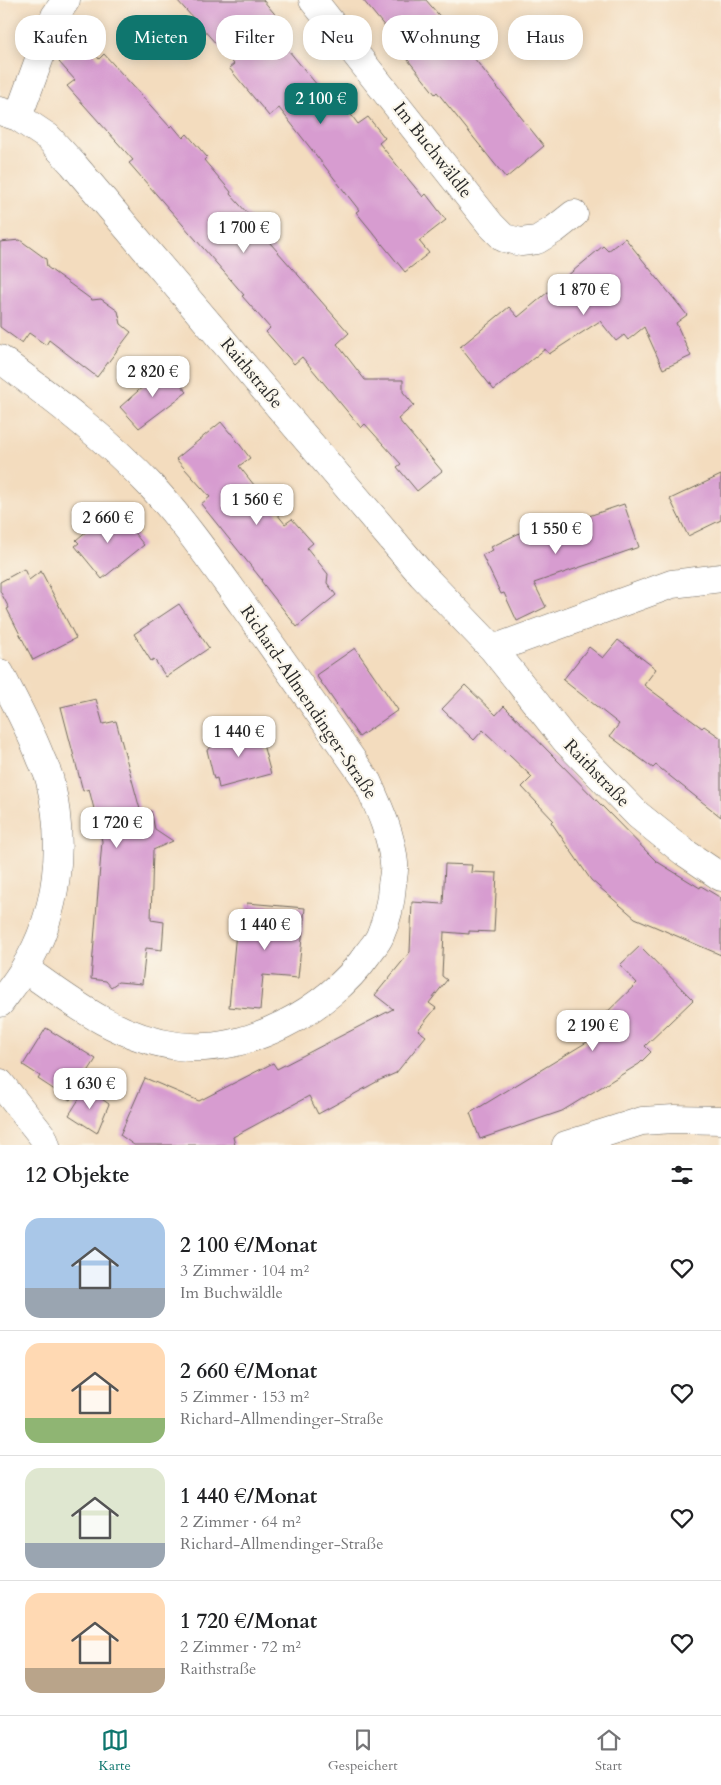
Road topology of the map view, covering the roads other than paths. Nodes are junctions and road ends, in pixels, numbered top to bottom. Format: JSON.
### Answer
{"nodes":[{"id":1,"x":66,"y":0,"type":"edge"},
{"id":2,"x":313,"y":0,"type":"edge"},
{"id":3,"x":9,"y":114,"type":"edge"},
{"id":4,"x":574,"y":214,"type":"dead end"},
{"id":5,"x":0,"y":359,"type":"edge"},
{"id":6,"x":721,"y":578,"type":"edge"},
{"id":7,"x":493,"y":648,"type":"junction"},
{"id":8,"x":0,"y":674,"type":"edge"},
{"id":9,"x":721,"y":877,"type":"edge"},
{"id":10,"x":25,"y":969,"type":"junction"},
{"id":11,"x":0,"y":1003,"type":"edge"},
{"id":12,"x":0,"y":1083,"type":"edge"},
{"id":13,"x":721,"y":1120,"type":"edge"},
{"id":14,"x":46,"y":1145,"type":"edge"},
{"id":15,"x":566,"y":1145,"type":"edge"}],
"edges":[{"from":1,"to":3,"type":"street"},
{"from":2,"to":4,"type":"street","name":"Im Buchwäldle"},
{"from":3,"to":7,"type":"street","name":"Raithstraße"},
{"from":5,"to":10,"type":"street","name":"Richard-Allmendinger-Straße"},
{"from":6,"to":7,"type":"street"},
{"from":7,"to":9,"type":"street","name":"Raithstraße"},
{"from":8,"to":10,"type":"street"},
{"from":10,"to":11,"type":"street"},
{"from":12,"to":14,"type":"street"},
{"from":13,"to":15,"type":"street"}]}
